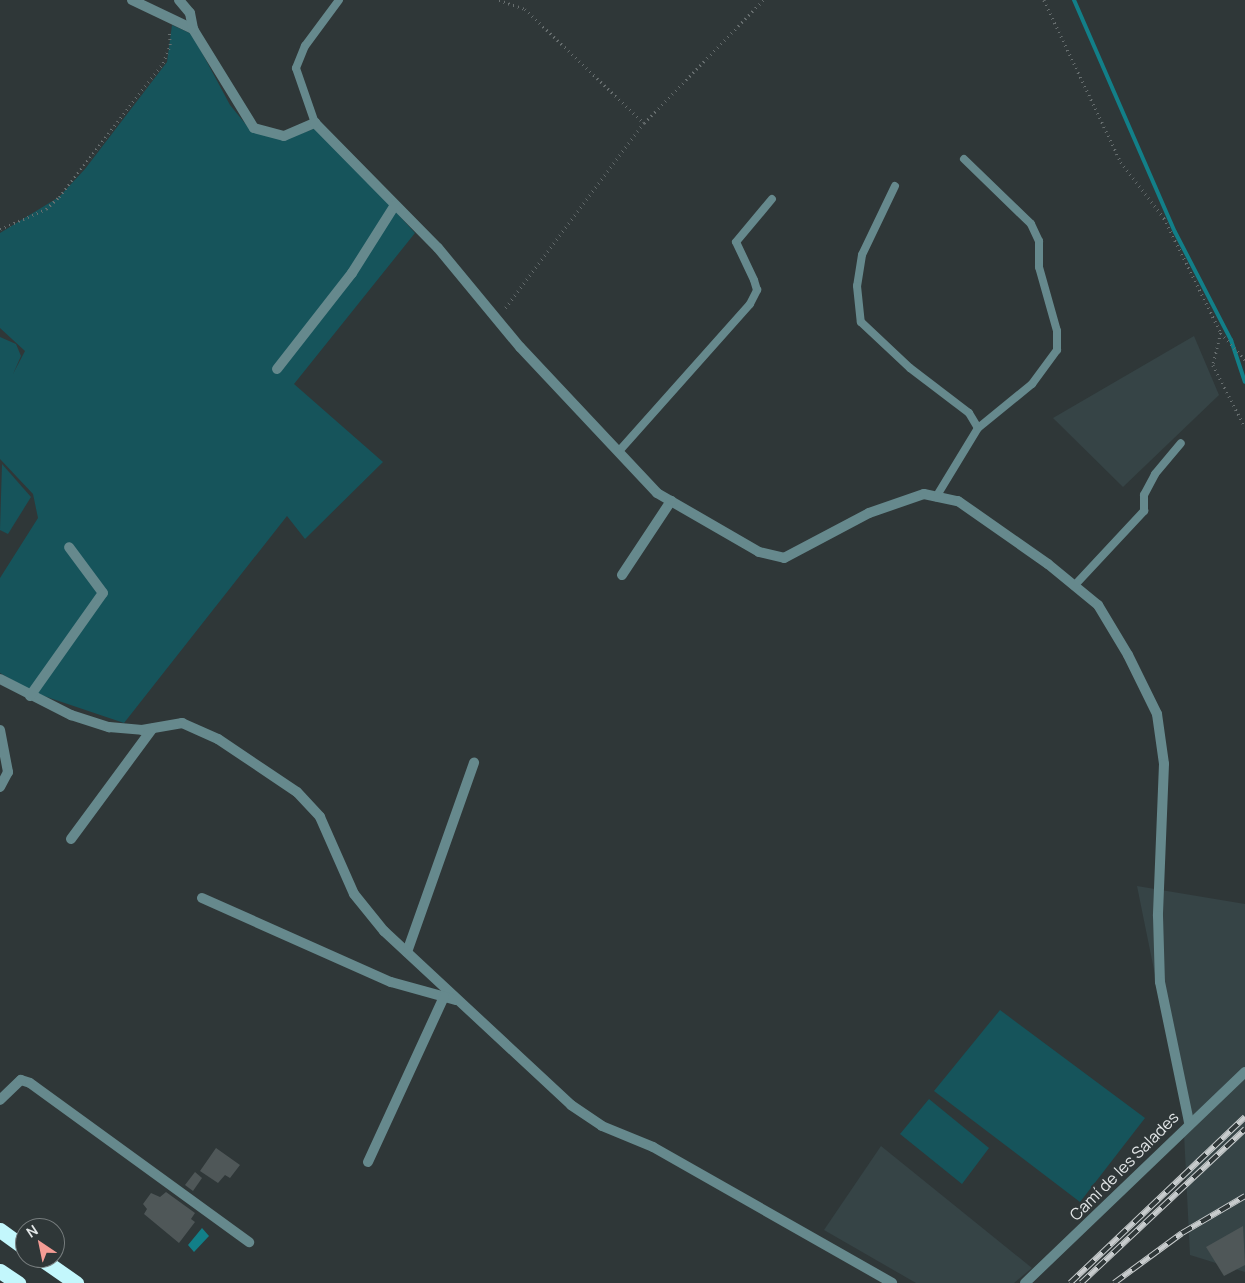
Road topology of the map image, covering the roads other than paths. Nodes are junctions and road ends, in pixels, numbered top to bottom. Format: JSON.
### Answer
{"nodes":[{"id":1,"x":132,"y":0,"type":"edge"},
{"id":2,"x":179,"y":0,"type":"edge"},
{"id":3,"x":339,"y":0,"type":"edge"},
{"id":4,"x":192,"y":29,"type":"junction"},
{"id":5,"x":315,"y":123,"type":"junction"},
{"id":6,"x":964,"y":159,"type":"dead end"},
{"id":7,"x":896,"y":186,"type":"dead end"},
{"id":8,"x":772,"y":199,"type":"dead end"},
{"id":9,"x":395,"y":205,"type":"junction"},
{"id":10,"x":277,"y":368,"type":"dead end"},
{"id":11,"x":978,"y":428,"type":"junction"},
{"id":12,"x":1181,"y":443,"type":"dead end"},
{"id":13,"x":620,"y":450,"type":"junction"},
{"id":14,"x":936,"y":497,"type":"junction"},
{"id":15,"x":671,"y":501,"type":"junction"},
{"id":16,"x":69,"y":547,"type":"dead end"},
{"id":17,"x":622,"y":575,"type":"dead end"},
{"id":18,"x":1074,"y":586,"type":"junction"},
{"id":19,"x":0,"y":679,"type":"edge"},
{"id":20,"x":30,"y":696,"type":"junction"},
{"id":21,"x":152,"y":729,"type":"junction"},
{"id":22,"x":0,"y":730,"type":"edge"},
{"id":23,"x":474,"y":763,"type":"dead end"},
{"id":24,"x":0,"y":786,"type":"edge"},
{"id":25,"x":71,"y":840,"type":"dead end"},
{"id":26,"x":202,"y":898,"type":"dead end"},
{"id":27,"x":407,"y":952,"type":"junction"},
{"id":28,"x":444,"y":997,"type":"junction"},
{"id":29,"x":459,"y":1001,"type":"junction"},
{"id":30,"x":1245,"y":1072,"type":"edge"},
{"id":31,"x":0,"y":1100,"type":"edge"},
{"id":32,"x":1189,"y":1122,"type":"junction"},
{"id":33,"x":368,"y":1162,"type":"dead end"},
{"id":34,"x":0,"y":1230,"type":"edge"},
{"id":35,"x":15,"y":1241,"type":"edge"},
{"id":36,"x":249,"y":1242,"type":"dead end"},
{"id":37,"x":54,"y":1268,"type":"edge"},
{"id":38,"x":0,"y":1271,"type":"edge"},
{"id":39,"x":18,"y":1283,"type":"edge"},
{"id":40,"x":76,"y":1283,"type":"edge"},
{"id":41,"x":892,"y":1283,"type":"edge"},
{"id":42,"x":1025,"y":1283,"type":"edge"}],
"edges":[{"from":1,"to":4,"type":"street"},
{"from":2,"to":4,"type":"street"},
{"from":3,"to":5,"type":"lane"},
{"from":4,"to":5,"type":"street"},
{"from":5,"to":9,"type":"street"},
{"from":6,"to":11,"type":"lane"},
{"from":7,"to":11,"type":"lane"},
{"from":8,"to":13,"type":"lane"},
{"from":9,"to":10,"type":"street"},
{"from":9,"to":13,"type":"street"},
{"from":11,"to":14,"type":"lane"},
{"from":12,"to":18,"type":"lane"},
{"from":13,"to":15,"type":"street"},
{"from":14,"to":15,"type":"street"},
{"from":14,"to":18,"type":"street"},
{"from":15,"to":17,"type":"street"},
{"from":16,"to":20,"type":"street"},
{"from":18,"to":32,"type":"street"},
{"from":19,"to":20,"type":"street"},
{"from":20,"to":21,"type":"street"},
{"from":21,"to":25,"type":"street"},
{"from":21,"to":27,"type":"street"},
{"from":22,"to":24,"type":"street"},
{"from":23,"to":27,"type":"street"},
{"from":26,"to":28,"type":"street"},
{"from":27,"to":29,"type":"street"},
{"from":28,"to":29,"type":"street"},
{"from":28,"to":33,"type":"street"},
{"from":29,"to":41,"type":"street"},
{"from":30,"to":32,"type":"street","name":"Camí de les Salades"},
{"from":31,"to":36,"type":"street"},
{"from":32,"to":42,"type":"street","name":"Camí de les Salades"},
{"from":34,"to":35,"type":"highway"},
{"from":37,"to":40,"type":"highway"},
{"from":38,"to":39,"type":"highway"}]}
